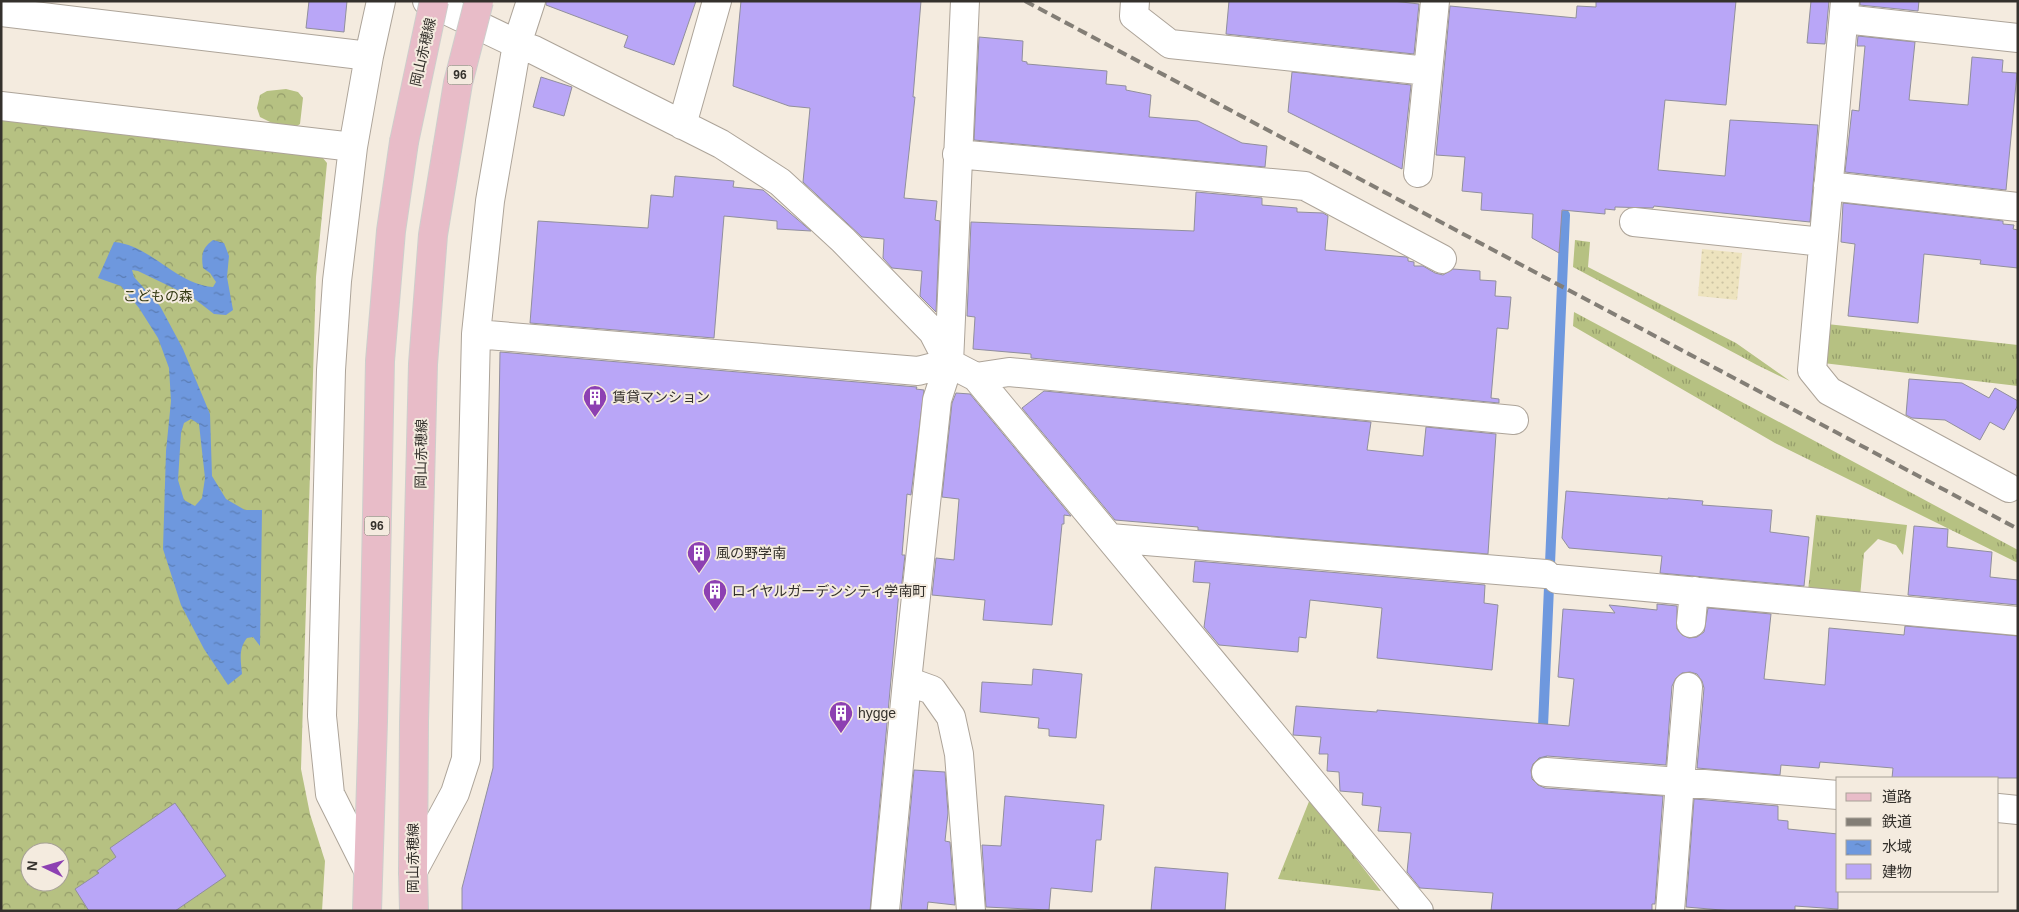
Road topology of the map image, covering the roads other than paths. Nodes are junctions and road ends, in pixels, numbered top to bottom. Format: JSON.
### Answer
{"nodes":[{"id":1,"x":381,"y":1,"type":"edge"},
{"id":2,"x":427,"y":1,"type":"edge"},
{"id":3,"x":434,"y":1,"type":"edge"},
{"id":4,"x":479,"y":1,"type":"edge"},
{"id":5,"x":531,"y":1,"type":"edge"},
{"id":6,"x":717,"y":1,"type":"edge"},
{"id":7,"x":965,"y":1,"type":"edge"},
{"id":8,"x":1135,"y":1,"type":"edge"},
{"id":9,"x":1434,"y":1,"type":"edge"},
{"id":10,"x":1844,"y":10,"type":"edge"},
{"id":11,"x":1,"y":12,"type":"edge"},
{"id":12,"x":2018,"y":38,"type":"edge"},
{"id":13,"x":517,"y":44,"type":"junction"},
{"id":14,"x":368,"y":56,"type":"junction"},
{"id":15,"x":1428,"y":70,"type":"junction"},
{"id":16,"x":1,"y":106,"type":"edge"},
{"id":17,"x":682,"y":125,"type":"junction"},
{"id":18,"x":353,"y":147,"type":"junction"},
{"id":19,"x":957,"y":154,"type":"junction"},
{"id":20,"x":1418,"y":173,"type":"dead end"},
{"id":21,"x":1828,"y":186,"type":"junction"},
{"id":22,"x":2018,"y":207,"type":"edge"},
{"id":23,"x":1634,"y":222,"type":"dead end"},
{"id":24,"x":1823,"y":242,"type":"junction"},
{"id":25,"x":1442,"y":259,"type":"dead end"},
{"id":26,"x":476,"y":334,"type":"junction"},
{"id":27,"x":949,"y":363,"type":"junction"},
{"id":28,"x":976,"y":376,"type":"junction"},
{"id":29,"x":1514,"y":420,"type":"dead end"},
{"id":30,"x":2009,"y":488,"type":"dead end"},
{"id":31,"x":1110,"y":538,"type":"junction"},
{"id":32,"x":1694,"y":591,"type":"junction"},
{"id":33,"x":2018,"y":621,"type":"edge"},
{"id":34,"x":1692,"y":623,"type":"dead end"},
{"id":35,"x":907,"y":681,"type":"junction"},
{"id":36,"x":1688,"y":687,"type":"dead end"},
{"id":37,"x":1546,"y":772,"type":"dead end"},
{"id":38,"x":1680,"y":782,"type":"junction"},
{"id":39,"x":1836,"y":795,"type":"edge"},
{"id":40,"x":1999,"y":808,"type":"edge"},
{"id":41,"x":2018,"y":810,"type":"edge"},
{"id":42,"x":368,"y":870,"type":"junction"},
{"id":43,"x":413,"y":870,"type":"junction"},
{"id":44,"x":367,"y":911,"type":"edge"},
{"id":45,"x":414,"y":911,"type":"edge"},
{"id":46,"x":885,"y":911,"type":"edge"},
{"id":47,"x":971,"y":911,"type":"edge"},
{"id":48,"x":1419,"y":911,"type":"edge"},
{"id":49,"x":1670,"y":911,"type":"edge"}],
"edges":[{"from":1,"to":14,"type":"street"},
{"from":2,"to":13,"type":"street"},
{"from":3,"to":42,"type":"main road","name":"岡山赤穂線","number":"96","bridge":true},
{"from":4,"to":43,"type":"main road","name":"岡山赤穂線","number":"96","bridge":true},
{"from":5,"to":13,"type":"street"},
{"from":6,"to":17,"type":"street"},
{"from":7,"to":19,"type":"street"},
{"from":8,"to":15,"type":"street"},
{"from":9,"to":15,"type":"street"},
{"from":10,"to":12,"type":"street"},
{"from":10,"to":21,"type":"street"},
{"from":11,"to":14,"type":"street"},
{"from":13,"to":17,"type":"street"},
{"from":13,"to":26,"type":"street"},
{"from":14,"to":18,"type":"street"},
{"from":15,"to":20,"type":"street"},
{"from":16,"to":18,"type":"street"},
{"from":17,"to":27,"type":"street"},
{"from":18,"to":42,"type":"street"},
{"from":19,"to":25,"type":"street"},
{"from":19,"to":27,"type":"street"},
{"from":21,"to":22,"type":"street"},
{"from":21,"to":24,"type":"street"},
{"from":23,"to":24,"type":"street"},
{"from":24,"to":30,"type":"street"},
{"from":26,"to":27,"type":"street"},
{"from":26,"to":43,"type":"street"},
{"from":27,"to":28,"type":"street"},
{"from":27,"to":35,"type":"street"},
{"from":28,"to":29,"type":"street"},
{"from":28,"to":31,"type":"street"},
{"from":31,"to":32,"type":"street"},
{"from":31,"to":48,"type":"street"},
{"from":32,"to":33,"type":"street"},
{"from":32,"to":34,"type":"street"},
{"from":35,"to":46,"type":"street"},
{"from":35,"to":47,"type":"street"},
{"from":36,"to":38,"type":"street"},
{"from":37,"to":38,"type":"street"},
{"from":38,"to":39,"type":"street"},
{"from":38,"to":49,"type":"street"},
{"from":40,"to":41,"type":"street"},
{"from":42,"to":44,"type":"main road","name":"岡山赤穂線","number":"96"},
{"from":43,"to":45,"type":"main road","name":"岡山赤穂線","number":"96"}]}
